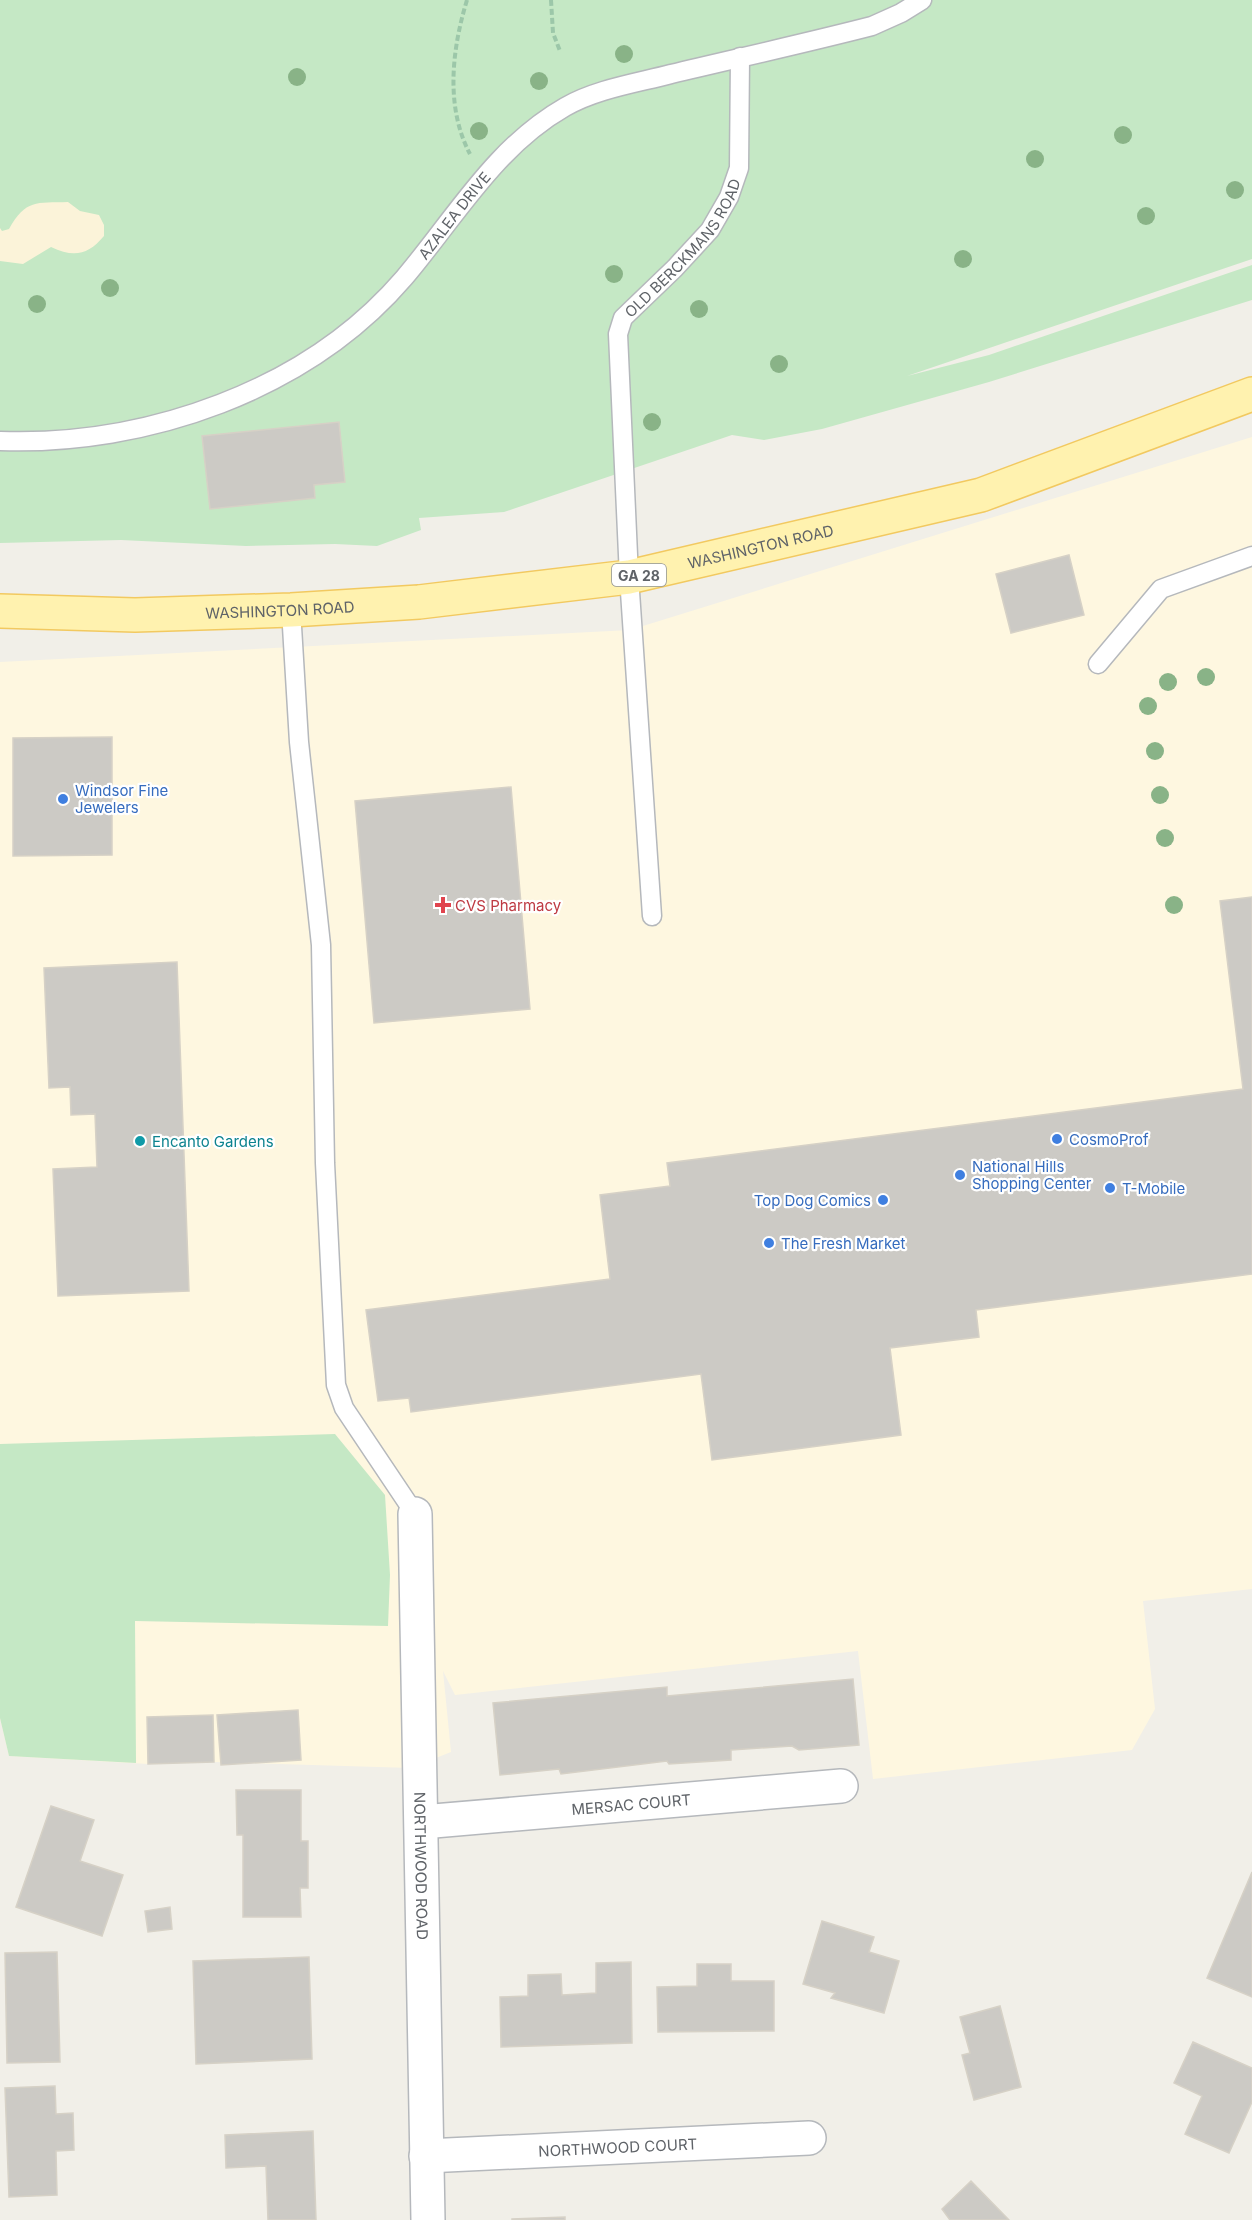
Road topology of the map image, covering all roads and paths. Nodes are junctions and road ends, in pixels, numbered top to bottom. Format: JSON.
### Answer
{"nodes":[{"id":1,"x":467,"y":0,"type":"edge"},
{"id":2,"x":551,"y":0,"type":"edge"},
{"id":3,"x":922,"y":0,"type":"edge"},
{"id":4,"x":560,"y":51,"type":"dead end"},
{"id":5,"x":740,"y":57,"type":"junction"},
{"id":6,"x":483,"y":178,"type":"junction"},
{"id":7,"x":1252,"y":394,"type":"edge"},
{"id":8,"x":0,"y":441,"type":"edge"},
{"id":9,"x":1252,"y":556,"type":"edge"},
{"id":10,"x":629,"y":577,"type":"junction"},
{"id":11,"x":291,"y":610,"type":"junction"},
{"id":12,"x":0,"y":611,"type":"edge"},
{"id":13,"x":1098,"y":664,"type":"dead end"},
{"id":14,"x":652,"y":916,"type":"dead end"},
{"id":15,"x":415,"y":1514,"type":"joint"},
{"id":16,"x":841,"y":1786,"type":"dead end"},
{"id":17,"x":422,"y":1822,"type":"junction"},
{"id":18,"x":809,"y":2138,"type":"dead end"},
{"id":19,"x":426,"y":2156,"type":"junction"},
{"id":20,"x":428,"y":2220,"type":"edge"}],
"edges":[{"from":1,"to":6,"type":"path"},
{"from":2,"to":4,"type":"path"},
{"from":3,"to":5,"type":"lane","name":"AZALEA DRIVE"},
{"from":5,"to":6,"type":"lane","name":"AZALEA DRIVE"},
{"from":5,"to":10,"type":"lane","name":"OLD BERCKMANS ROAD"},
{"from":6,"to":8,"type":"lane","name":"AZALEA DRIVE"},
{"from":7,"to":10,"type":"main road","name":"WASHINGTON ROAD","number":"GA 28"},
{"from":9,"to":13,"type":"lane"},
{"from":10,"to":11,"type":"main road","name":"WASHINGTON ROAD","number":"GA 28"},
{"from":10,"to":14,"type":"lane","name":"OLD BERCKMANS ROAD"},
{"from":11,"to":12,"type":"main road","name":"WASHINGTON ROAD","number":"GA 28"},
{"from":11,"to":15,"type":"lane"},
{"from":15,"to":17,"type":"street","name":"NORTHWOOD ROAD"},
{"from":16,"to":17,"type":"street","name":"MERSAC COURT"},
{"from":17,"to":19,"type":"street","name":"NORTHWOOD ROAD"},
{"from":18,"to":19,"type":"street","name":"NORTHWOOD COURT"},
{"from":19,"to":20,"type":"street","name":"NORTHWOOD ROAD"}]}
